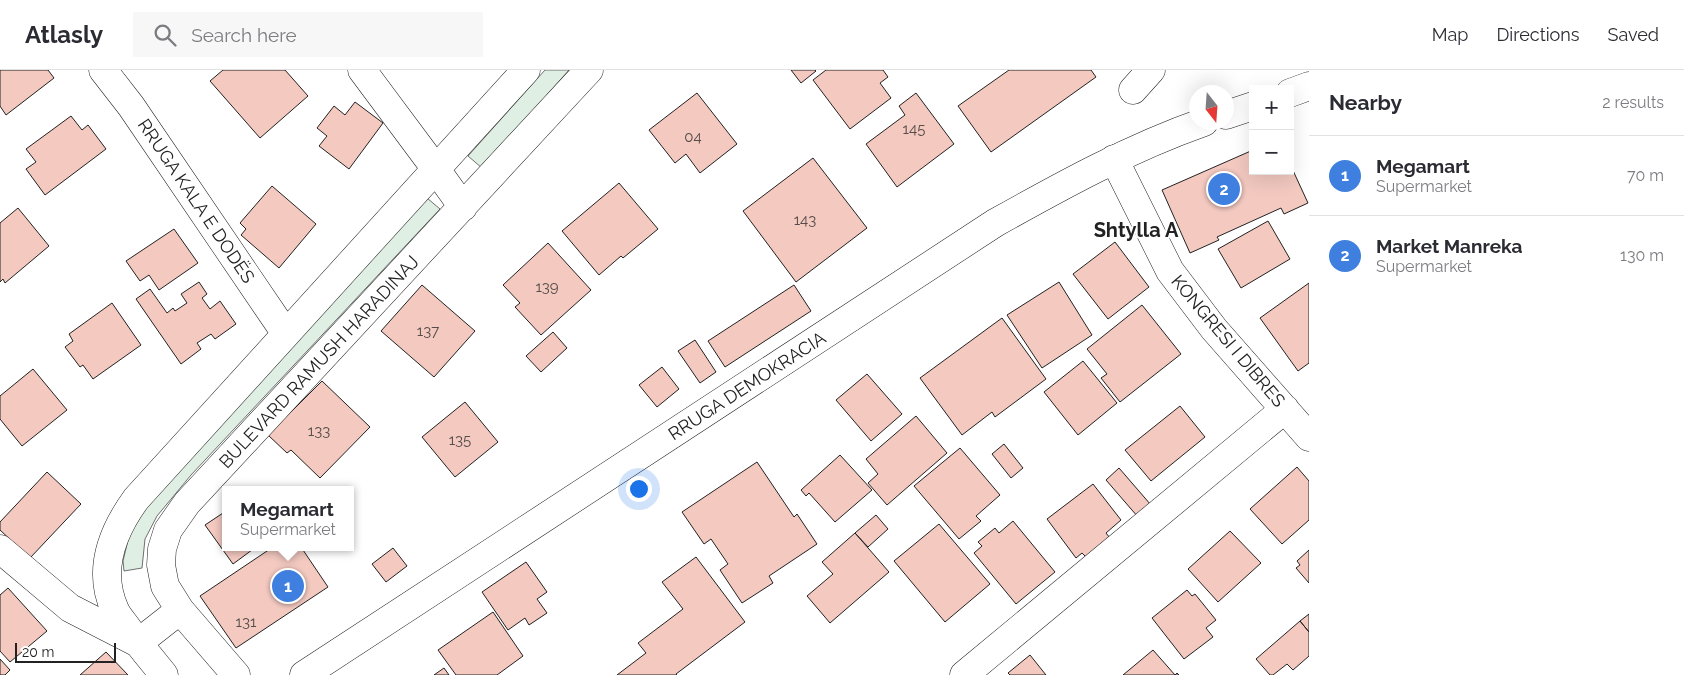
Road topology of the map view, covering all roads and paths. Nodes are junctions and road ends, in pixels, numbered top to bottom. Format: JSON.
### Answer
{"nodes":[{"id":1,"x":103,"y":70,"type":"edge"},
{"id":2,"x":362,"y":70,"type":"edge"},
{"id":3,"x":526,"y":70,"type":"edge"},
{"id":4,"x":589,"y":70,"type":"edge"},
{"id":5,"x":1151,"y":70,"type":"edge"},
{"id":6,"x":1309,"y":86,"type":"edge"},
{"id":7,"x":1133,"y":90,"type":"dead end"},
{"id":8,"x":1294,"y":92,"type":"edge"},
{"id":9,"x":1249,"y":107,"type":"edge"},
{"id":10,"x":1234,"y":112,"type":"edge"},
{"id":11,"x":1189,"y":128,"type":"edge"},
{"id":12,"x":1114,"y":159,"type":"junction"},
{"id":13,"x":435,"y":168,"type":"junction"},
{"id":14,"x":463,"y":207,"type":"junction"},
{"id":15,"x":286,"y":334,"type":"junction"},
{"id":16,"x":1285,"y":409,"type":"junction"},
{"id":17,"x":1309,"y":437,"type":"edge"},
{"id":18,"x":0,"y":549,"type":"edge"},
{"id":19,"x":180,"y":610,"type":"junction"},
{"id":20,"x":138,"y":643,"type":"junction"},
{"id":21,"x":164,"y":675,"type":"edge"},
{"id":22,"x":236,"y":675,"type":"edge"},
{"id":23,"x":304,"y":675,"type":"edge"},
{"id":24,"x":964,"y":675,"type":"edge"}],
"edges":[{"from":1,"to":15,"type":"street","name":"RRUGA KALA E DODËS"},
{"from":2,"to":13,"type":"street"},
{"from":3,"to":13,"type":"street"},
{"from":4,"to":14,"type":"street","name":"BULEVARD RAMUSH HARADINAJ"},
{"from":5,"to":7,"type":"street"},
{"from":6,"to":8,"type":"street"},
{"from":9,"to":10,"type":"street"},
{"from":11,"to":12,"type":"street","name":"RRUGA DEMOKRACIA"},
{"from":12,"to":16,"type":"street","name":"KONGRESI I DIBRES"},
{"from":12,"to":23,"type":"street","name":"RRUGA DEMOKRACIA"},
{"from":13,"to":14,"type":"street"},
{"from":13,"to":15,"type":"street"},
{"from":14,"to":19,"type":"street","name":"BULEVARD RAMUSH HARADINAJ"},
{"from":15,"to":20,"type":"street"},
{"from":16,"to":17,"type":"street","name":"KONGRESI I DIBRES"},
{"from":16,"to":24,"type":"street"},
{"from":18,"to":20,"type":"street"},
{"from":19,"to":20,"type":"street"},
{"from":19,"to":22,"type":"street","name":"BULEVARD RAMUSH HARADINAJ"},
{"from":20,"to":21,"type":"street"}]}
